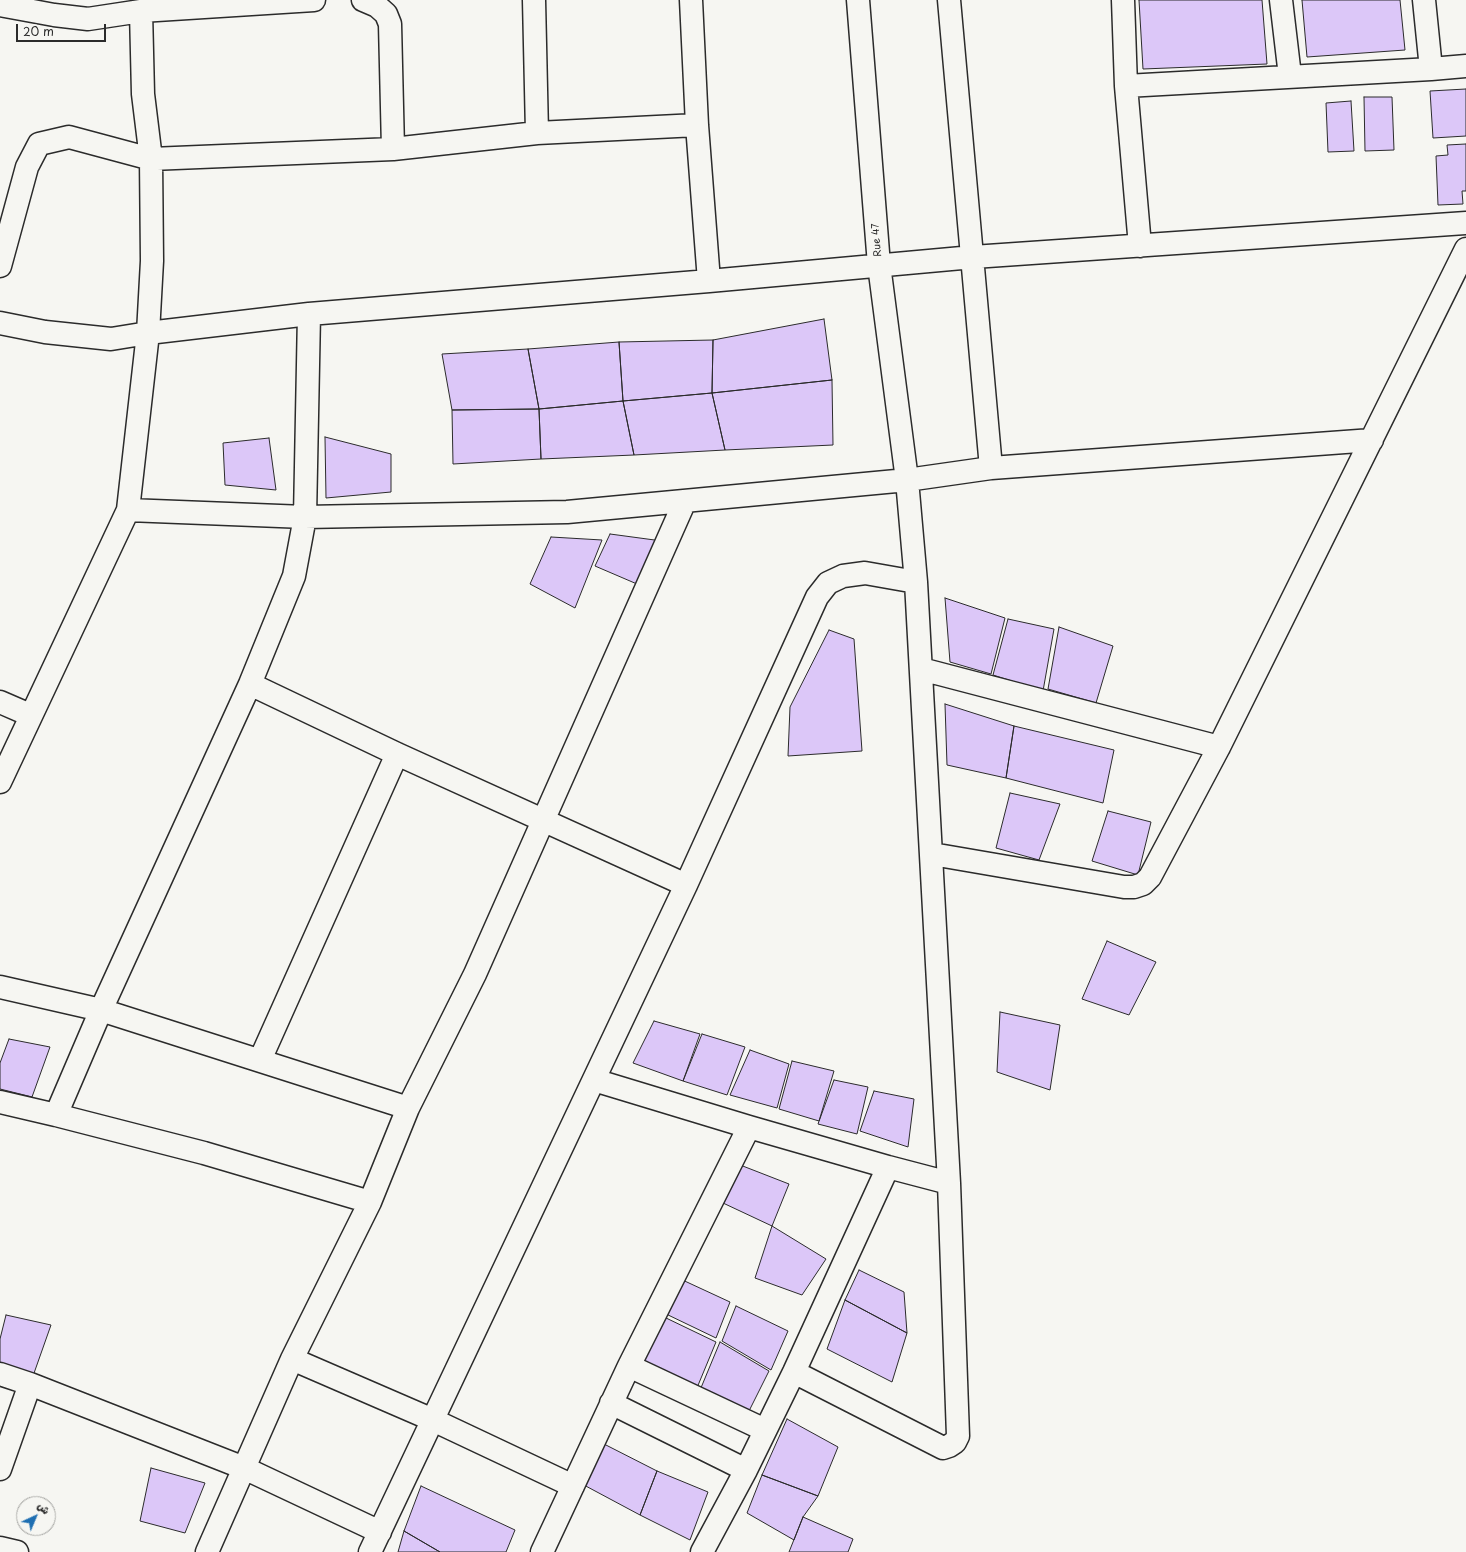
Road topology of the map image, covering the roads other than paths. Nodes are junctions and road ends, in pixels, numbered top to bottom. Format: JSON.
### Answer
{"nodes":[{"id":1,"x":314,"y":0,"type":"edge"},
{"id":2,"x":363,"y":0,"type":"edge"},
{"id":3,"x":534,"y":0,"type":"edge"},
{"id":4,"x":691,"y":0,"type":"edge"},
{"id":5,"x":858,"y":0,"type":"edge"},
{"id":6,"x":949,"y":0,"type":"edge"},
{"id":7,"x":1122,"y":0,"type":"edge"},
{"id":8,"x":1281,"y":0,"type":"edge"},
{"id":9,"x":1424,"y":0,"type":"edge"},
{"id":10,"x":0,"y":5,"type":"edge"},
{"id":11,"x":141,"y":12,"type":"junction"},
{"id":12,"x":1466,"y":66,"type":"edge"},
{"id":13,"x":1431,"y":69,"type":"junction"},
{"id":14,"x":1290,"y":76,"type":"junction"},
{"id":15,"x":1126,"y":86,"type":"junction"},
{"id":16,"x":697,"y":125,"type":"junction"},
{"id":17,"x":537,"y":133,"type":"junction"},
{"id":18,"x":393,"y":149,"type":"junction"},
{"id":19,"x":151,"y":159,"type":"junction"},
{"id":20,"x":1466,"y":223,"type":"edge"},
{"id":21,"x":1140,"y":246,"type":"junction"},
{"id":22,"x":1466,"y":249,"type":"edge"},
{"id":23,"x":973,"y":257,"type":"junction"},
{"id":24,"x":879,"y":265,"type":"junction"},
{"id":25,"x":0,"y":266,"type":"edge"},
{"id":26,"x":709,"y":281,"type":"junction"},
{"id":27,"x":309,"y":314,"type":"junction"},
{"id":28,"x":0,"y":323,"type":"edge"},
{"id":29,"x":148,"y":333,"type":"junction"},
{"id":30,"x":1372,"y":440,"type":"junction"},
{"id":31,"x":992,"y":468,"type":"junction"},
{"id":32,"x":907,"y":480,"type":"junction"},
{"id":33,"x":685,"y":501,"type":"junction"},
{"id":34,"x":128,"y":510,"type":"junction"},
{"id":35,"x":305,"y":517,"type":"junction"},
{"id":36,"x":916,"y":582,"type":"junction"},
{"id":37,"x":921,"y":669,"type":"junction"},
{"id":38,"x":250,"y":684,"type":"junction"},
{"id":39,"x":0,"y":702,"type":"edge"},
{"id":40,"x":30,"y":715,"type":"junction"},
{"id":41,"x":1219,"y":747,"type":"junction"},
{"id":42,"x":397,"y":754,"type":"junction"},
{"id":43,"x":0,"y":782,"type":"edge"},
{"id":44,"x":543,"y":821,"type":"junction"},
{"id":45,"x":932,"y":854,"type":"junction"},
{"id":46,"x":686,"y":885,"type":"junction"},
{"id":47,"x":0,"y":987,"type":"edge"},
{"id":48,"x":101,"y":1010,"type":"junction"},
{"id":49,"x":260,"y":1060,"type":"junction"},
{"id":50,"x":594,"y":1080,"type":"junction"},
{"id":51,"x":0,"y":1102,"type":"edge"},
{"id":52,"x":408,"y":1108,"type":"junction"},
{"id":53,"x":56,"y":1115,"type":"junction"},
{"id":54,"x":749,"y":1127,"type":"junction"},
{"id":55,"x":888,"y":1167,"type":"junction"},
{"id":56,"x":949,"y":1183,"type":"junction"},
{"id":57,"x":370,"y":1202,"type":"junction"},
{"id":58,"x":292,"y":1359,"type":"junction"},
{"id":59,"x":629,"y":1366,"type":"junction"},
{"id":60,"x":794,"y":1372,"type":"junction"},
{"id":61,"x":0,"y":1374,"type":"edge"},
{"id":62,"x":30,"y":1384,"type":"junction"},
{"id":63,"x":611,"y":1403,"type":"junction"},
{"id":64,"x":433,"y":1420,"type":"junction"},
{"id":65,"x":765,"y":1430,"type":"junction"},
{"id":66,"x":244,"y":1468,"type":"junction"},
{"id":67,"x":0,"y":1469,"type":"edge"},
{"id":68,"x":746,"y":1470,"type":"junction"},
{"id":69,"x":573,"y":1486,"type":"junction"},
{"id":70,"x":380,"y":1532,"type":"junction"},
{"id":71,"x":0,"y":1548,"type":"edge"},
{"id":72,"x":17,"y":1552,"type":"edge"},
{"id":73,"x":207,"y":1552,"type":"edge"},
{"id":74,"x":370,"y":1552,"type":"edge"},
{"id":75,"x":542,"y":1552,"type":"edge"},
{"id":76,"x":702,"y":1552,"type":"edge"}],
"edges":[{"from":1,"to":11,"type":"street"},
{"from":2,"to":18,"type":"street"},
{"from":3,"to":17,"type":"street"},
{"from":4,"to":16,"type":"street"},
{"from":5,"to":24,"type":"street","name":"Rue 47"},
{"from":6,"to":23,"type":"street"},
{"from":7,"to":15,"type":"street"},
{"from":8,"to":14,"type":"street"},
{"from":9,"to":13,"type":"street"},
{"from":10,"to":11,"type":"street"},
{"from":11,"to":19,"type":"street"},
{"from":12,"to":13,"type":"street"},
{"from":13,"to":14,"type":"street"},
{"from":14,"to":15,"type":"street"},
{"from":15,"to":21,"type":"street"},
{"from":16,"to":17,"type":"street"},
{"from":16,"to":26,"type":"street"},
{"from":17,"to":18,"type":"street"},
{"from":18,"to":19,"type":"street"},
{"from":19,"to":25,"type":"street"},
{"from":19,"to":29,"type":"street"},
{"from":20,"to":21,"type":"street"},
{"from":21,"to":23,"type":"street"},
{"from":22,"to":30,"type":"street"},
{"from":23,"to":24,"type":"street"},
{"from":23,"to":31,"type":"street"},
{"from":24,"to":26,"type":"street"},
{"from":24,"to":32,"type":"street","name":"Rue 47"},
{"from":26,"to":27,"type":"street"},
{"from":27,"to":29,"type":"street"},
{"from":27,"to":35,"type":"street"},
{"from":28,"to":29,"type":"street"},
{"from":29,"to":34,"type":"street"},
{"from":30,"to":31,"type":"street"},
{"from":30,"to":41,"type":"street"},
{"from":31,"to":32,"type":"street"},
{"from":32,"to":33,"type":"street"},
{"from":32,"to":36,"type":"street","name":"Rue 47"},
{"from":33,"to":35,"type":"street"},
{"from":33,"to":44,"type":"street"},
{"from":34,"to":35,"type":"street"},
{"from":34,"to":40,"type":"street"},
{"from":35,"to":38,"type":"street"},
{"from":36,"to":37,"type":"street","name":"Rue 47"},
{"from":36,"to":46,"type":"street"},
{"from":37,"to":41,"type":"street"},
{"from":37,"to":45,"type":"street","name":"Rue 47"},
{"from":38,"to":42,"type":"street"},
{"from":38,"to":48,"type":"street"},
{"from":39,"to":40,"type":"street"},
{"from":40,"to":43,"type":"street"},
{"from":41,"to":45,"type":"street"},
{"from":42,"to":44,"type":"street"},
{"from":42,"to":49,"type":"street"},
{"from":44,"to":46,"type":"street"},
{"from":44,"to":52,"type":"street"},
{"from":45,"to":56,"type":"street","name":"Rue 47"},
{"from":46,"to":50,"type":"street"},
{"from":47,"to":48,"type":"street"},
{"from":48,"to":49,"type":"street"},
{"from":48,"to":53,"type":"street"},
{"from":49,"to":52,"type":"street"},
{"from":50,"to":54,"type":"street"},
{"from":50,"to":64,"type":"street"},
{"from":51,"to":53,"type":"street"},
{"from":52,"to":57,"type":"street"},
{"from":53,"to":57,"type":"street"},
{"from":54,"to":55,"type":"street"},
{"from":54,"to":59,"type":"street"},
{"from":55,"to":56,"type":"street"},
{"from":55,"to":60,"type":"street"},
{"from":56,"to":60,"type":"street","name":"Rue 47"},
{"from":57,"to":58,"type":"street"},
{"from":58,"to":64,"type":"street"},
{"from":58,"to":66,"type":"street"},
{"from":59,"to":63,"type":"street"},
{"from":59,"to":65,"type":"street"},
{"from":60,"to":65,"type":"street"},
{"from":61,"to":62,"type":"street"},
{"from":62,"to":66,"type":"street"},
{"from":62,"to":67,"type":"street"},
{"from":63,"to":68,"type":"street"},
{"from":63,"to":69,"type":"street"},
{"from":64,"to":69,"type":"street"},
{"from":64,"to":70,"type":"street"},
{"from":65,"to":68,"type":"street"},
{"from":66,"to":70,"type":"street"},
{"from":66,"to":73,"type":"street"},
{"from":68,"to":76,"type":"street"},
{"from":69,"to":75,"type":"street"},
{"from":70,"to":74,"type":"street"},
{"from":71,"to":72,"type":"street"}]}
